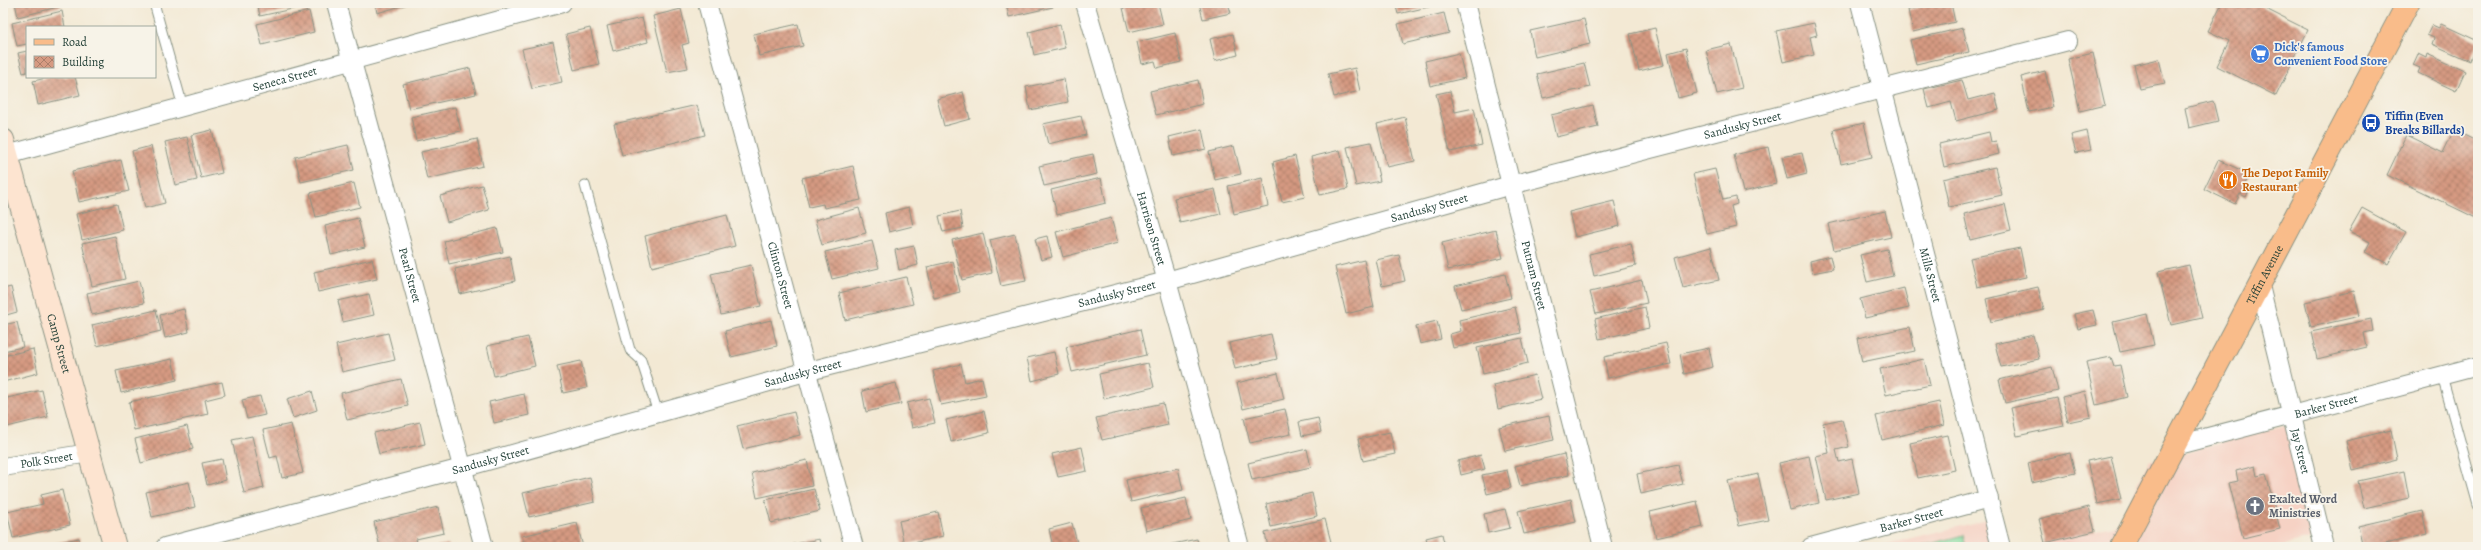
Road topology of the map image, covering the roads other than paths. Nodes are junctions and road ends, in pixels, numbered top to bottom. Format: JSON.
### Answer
{"nodes":[{"id":1,"x":154,"y":3,"type":"edge"},
{"id":2,"x":336,"y":3,"type":"edge"},
{"id":3,"x":562,"y":3,"type":"edge"},
{"id":4,"x":707,"y":3,"type":"edge"},
{"id":5,"x":1085,"y":3,"type":"edge"},
{"id":6,"x":1465,"y":3,"type":"edge"},
{"id":7,"x":1860,"y":3,"type":"edge"},
{"id":8,"x":2408,"y":3,"type":"edge"},
{"id":9,"x":518,"y":10,"type":"edge"},
{"id":10,"x":2068,"y":41,"type":"dead end"},
{"id":11,"x":351,"y":60,"type":"junction"},
{"id":12,"x":1881,"y":89,"type":"junction"},
{"id":13,"x":183,"y":107,"type":"junction"},
{"id":14,"x":5,"y":147,"type":"edge"},
{"id":15,"x":1511,"y":184,"type":"junction"},
{"id":16,"x":585,"y":185,"type":"dead end"},
{"id":17,"x":1167,"y":281,"type":"junction"},
{"id":18,"x":2260,"y":286,"type":"junction"},
{"id":19,"x":2478,"y":366,"type":"edge"},
{"id":20,"x":805,"y":372,"type":"junction"},
{"id":21,"x":2442,"y":376,"type":"junction"},
{"id":22,"x":658,"y":413,"type":"junction"},
{"id":23,"x":2291,"y":416,"type":"junction"},
{"id":24,"x":2174,"y":446,"type":"junction"},
{"id":25,"x":89,"y":453,"type":"junction"},
{"id":26,"x":3,"y":467,"type":"edge"},
{"id":27,"x":462,"y":468,"type":"junction"},
{"id":28,"x":1989,"y":499,"type":"junction"},
{"id":29,"x":2478,"y":505,"type":"edge"},
{"id":30,"x":115,"y":547,"type":"edge"},
{"id":31,"x":165,"y":547,"type":"edge"},
{"id":32,"x":484,"y":547,"type":"edge"},
{"id":33,"x":854,"y":547,"type":"edge"},
{"id":34,"x":1240,"y":547,"type":"edge"},
{"id":35,"x":1603,"y":547,"type":"edge"},
{"id":36,"x":1811,"y":547,"type":"edge"},
{"id":37,"x":2001,"y":547,"type":"edge"},
{"id":38,"x":2121,"y":547,"type":"edge"},
{"id":39,"x":2324,"y":547,"type":"edge"}],
"edges":[{"from":1,"to":13,"type":"lane"},
{"from":2,"to":11,"type":"street","name":"Pearl Street"},
{"from":3,"to":9,"type":"street","name":"Seneca Street"},
{"from":4,"to":20,"type":"street","name":"Clinton Street"},
{"from":5,"to":17,"type":"street","name":"Harrison Street"},
{"from":6,"to":15,"type":"street","name":"Putnam Street"},
{"from":7,"to":12,"type":"street","name":"Mills Street"},
{"from":8,"to":18,"type":"main road","name":"Tiffin Avenue"},
{"from":9,"to":11,"type":"street","name":"Seneca Street"},
{"from":10,"to":12,"type":"street","name":"Sandusky Street"},
{"from":11,"to":13,"type":"street","name":"Seneca Street"},
{"from":11,"to":27,"type":"street","name":"Pearl Street"},
{"from":12,"to":15,"type":"street","name":"Sandusky Street"},
{"from":12,"to":28,"type":"street","name":"Mills Street"},
{"from":13,"to":14,"type":"street","name":"Seneca Street"},
{"from":14,"to":25,"type":"street","name":"Camp Street"},
{"from":15,"to":17,"type":"street","name":"Sandusky Street"},
{"from":15,"to":35,"type":"street","name":"Putnam Street"},
{"from":16,"to":22,"type":"lane"},
{"from":17,"to":20,"type":"street","name":"Sandusky Street"},
{"from":17,"to":34,"type":"street","name":"Harrison Street"},
{"from":18,"to":23,"type":"street","name":"Jay Street"},
{"from":18,"to":24,"type":"main road","name":"Tiffin Avenue"},
{"from":19,"to":21,"type":"street","name":"Barker Street"},
{"from":20,"to":22,"type":"street","name":"Sandusky Street"},
{"from":20,"to":33,"type":"street","name":"Clinton Street"},
{"from":21,"to":23,"type":"street","name":"Barker Street"},
{"from":21,"to":29,"type":"lane"},
{"from":22,"to":27,"type":"street","name":"Sandusky Street"},
{"from":23,"to":24,"type":"street","name":"Barker Street"},
{"from":23,"to":39,"type":"street","name":"Jay Street"},
{"from":24,"to":38,"type":"main road","name":"Tiffin Avenue"},
{"from":25,"to":26,"type":"street","name":"Polk Street"},
{"from":25,"to":30,"type":"street","name":"Camp Street"},
{"from":27,"to":31,"type":"street","name":"Sandusky Street"},
{"from":27,"to":32,"type":"street","name":"Pearl Street"},
{"from":28,"to":36,"type":"street","name":"Barker Street"},
{"from":28,"to":37,"type":"street","name":"Mills Street"}]}
